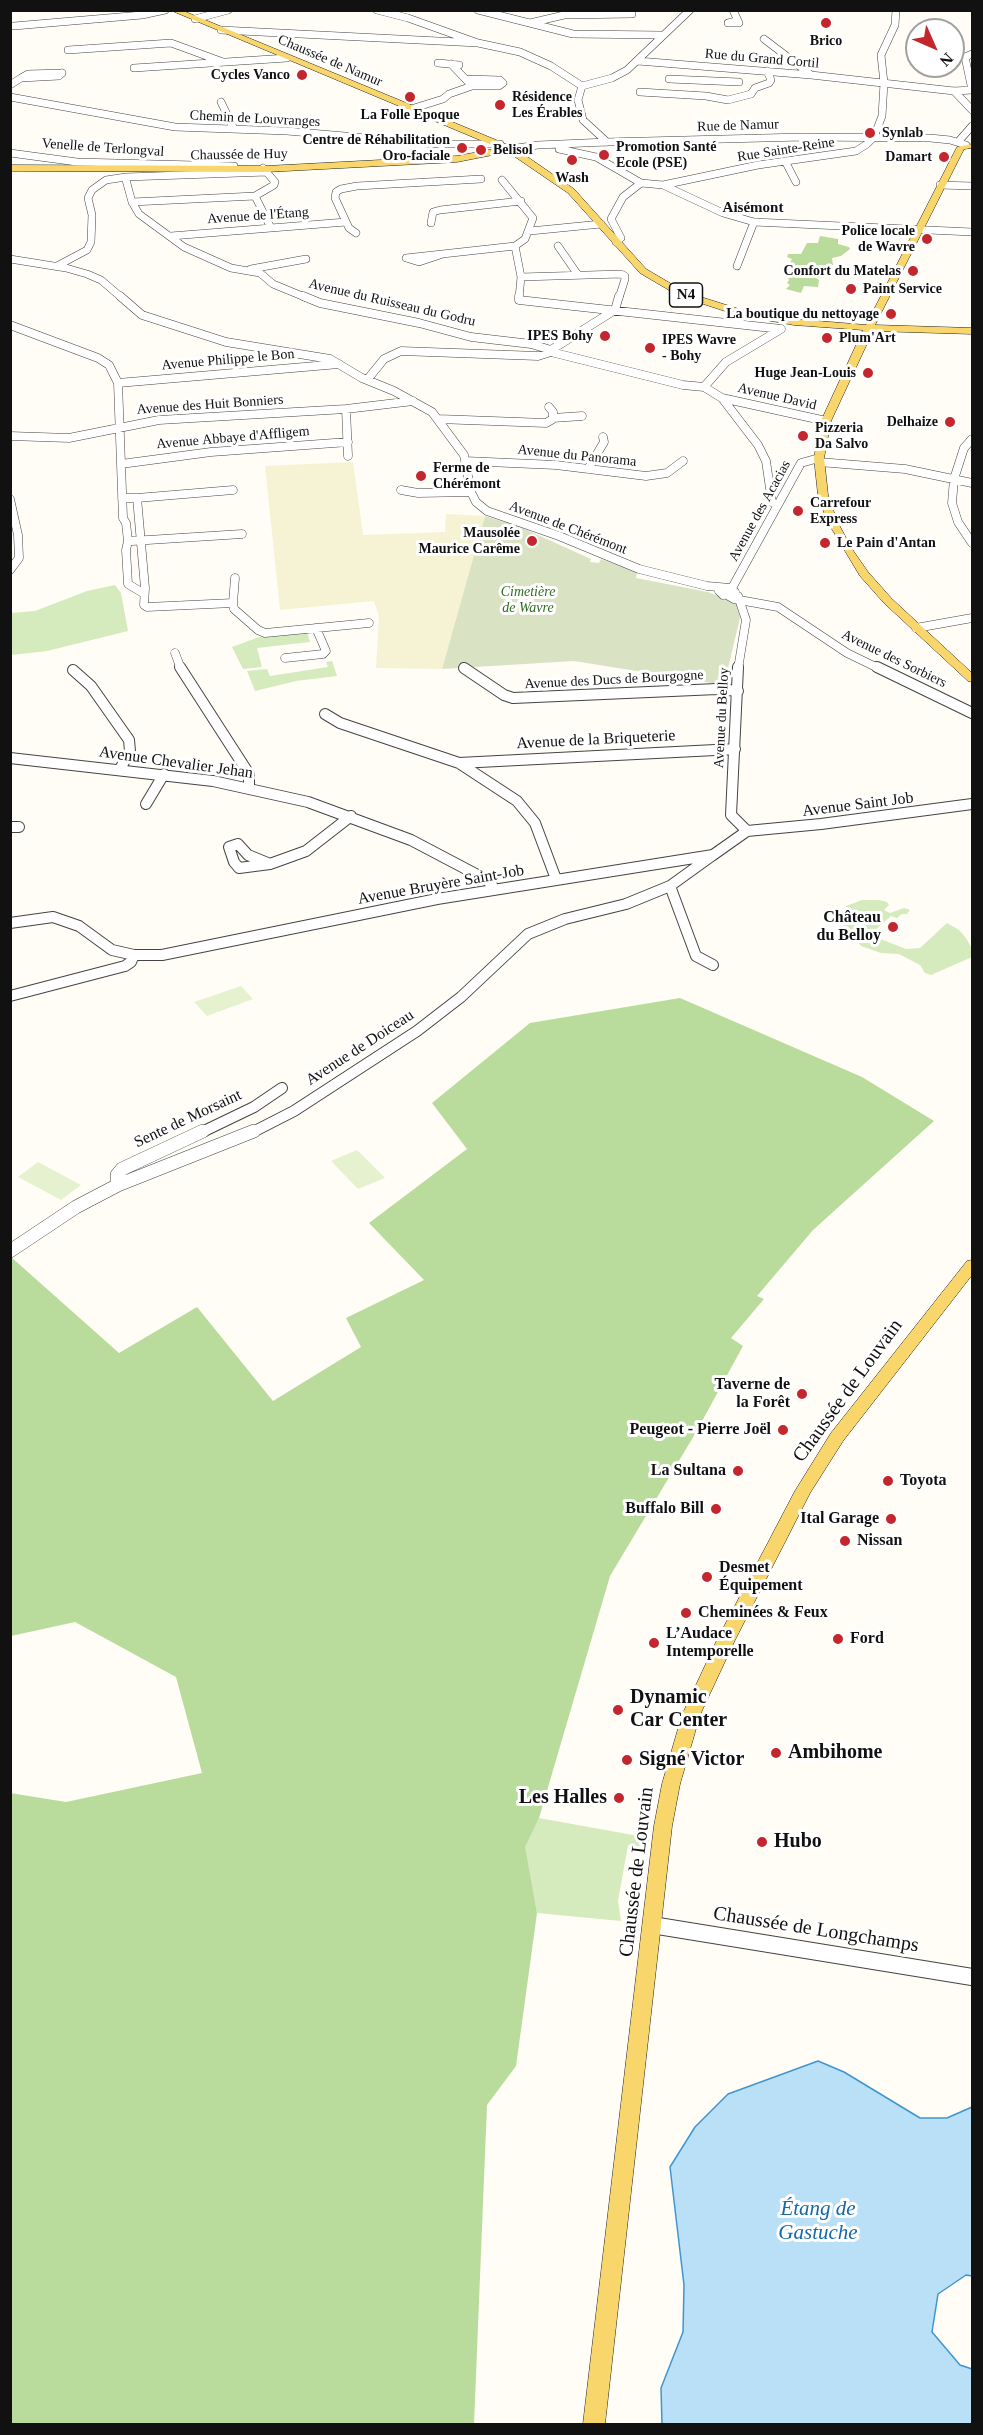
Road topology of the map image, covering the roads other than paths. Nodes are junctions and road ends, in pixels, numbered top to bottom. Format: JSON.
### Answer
{"nodes":[{"id":1,"x":165,"y":10,"type":"edge"},
{"id":2,"x":173,"y":10,"type":"edge"},
{"id":3,"x":228,"y":10,"type":"edge"},
{"id":4,"x":377,"y":10,"type":"edge"},
{"id":5,"x":478,"y":10,"type":"edge"},
{"id":6,"x":690,"y":10,"type":"edge"},
{"id":7,"x":733,"y":10,"type":"edge"},
{"id":8,"x":895,"y":11,"type":"edge"},
{"id":9,"x":154,"y":12,"type":"edge"},
{"id":10,"x":501,"y":13,"type":"edge"},
{"id":11,"x":632,"y":14,"type":"dead end"},
{"id":12,"x":195,"y":19,"type":"junction"},
{"id":13,"x":736,"y":21,"type":"dead end"},
{"id":14,"x":528,"y":23,"type":"junction"},
{"id":15,"x":12,"y":26,"type":"edge"},
{"id":16,"x":224,"y":32,"type":"junction"},
{"id":17,"x":661,"y":35,"type":"junction"},
{"id":18,"x":764,"y":39,"type":"dead end"},
{"id":19,"x":478,"y":43,"type":"junction"},
{"id":20,"x":68,"y":50,"type":"dead end"},
{"id":21,"x":972,"y":54,"type":"edge"},
{"id":22,"x":288,"y":58,"type":"junction"},
{"id":23,"x":638,"y":61,"type":"junction"},
{"id":24,"x":223,"y":63,"type":"junction"},
{"id":25,"x":438,"y":63,"type":"dead end"},
{"id":26,"x":665,"y":63,"type":"junction"},
{"id":27,"x":451,"y":64,"type":"junction"},
{"id":28,"x":460,"y":65,"type":"dead end"},
{"id":29,"x":134,"y":68,"type":"dead end"},
{"id":30,"x":767,"y":71,"type":"junction"},
{"id":31,"x":44,"y":75,"type":"dead end"},
{"id":32,"x":811,"y":75,"type":"junction"},
{"id":33,"x":466,"y":79,"type":"junction"},
{"id":34,"x":669,"y":79,"type":"junction"},
{"id":35,"x":739,"y":82,"type":"dead end"},
{"id":36,"x":884,"y":83,"type":"junction"},
{"id":37,"x":10,"y":85,"type":"edge"},
{"id":38,"x":472,"y":86,"type":"junction"},
{"id":39,"x":582,"y":86,"type":"junction"},
{"id":40,"x":718,"y":88,"type":"dead end"},
{"id":41,"x":972,"y":90,"type":"edge"},
{"id":42,"x":954,"y":91,"type":"junction"},
{"id":43,"x":640,"y":92,"type":"dead end"},
{"id":44,"x":666,"y":93,"type":"junction"},
{"id":45,"x":706,"y":96,"type":"junction"},
{"id":46,"x":10,"y":97,"type":"edge"},
{"id":47,"x":220,"y":102,"type":"dead end"},
{"id":48,"x":411,"y":109,"type":"junction"},
{"id":49,"x":972,"y":110,"type":"edge"},
{"id":50,"x":972,"y":126,"type":"edge"},
{"id":51,"x":234,"y":129,"type":"junction"},
{"id":52,"x":477,"y":135,"type":"junction"},
{"id":53,"x":874,"y":137,"type":"junction"},
{"id":54,"x":607,"y":142,"type":"junction"},
{"id":55,"x":490,"y":144,"type":"junction"},
{"id":56,"x":966,"y":144,"type":"edge"},
{"id":57,"x":538,"y":145,"type":"junction"},
{"id":58,"x":506,"y":150,"type":"junction"},
{"id":59,"x":10,"y":153,"type":"edge"},
{"id":60,"x":785,"y":161,"type":"junction"},
{"id":61,"x":10,"y":168,"type":"edge"},
{"id":62,"x":267,"y":171,"type":"junction"},
{"id":63,"x":126,"y":177,"type":"junction"},
{"id":64,"x":482,"y":179,"type":"dead end"},
{"id":65,"x":502,"y":180,"type":"dead end"},
{"id":66,"x":796,"y":182,"type":"dead end"},
{"id":67,"x":641,"y":183,"type":"junction"},
{"id":68,"x":663,"y":185,"type":"junction"},
{"id":69,"x":940,"y":185,"type":"junction"},
{"id":70,"x":972,"y":186,"type":"edge"},
{"id":71,"x":255,"y":196,"type":"junction"},
{"id":72,"x":521,"y":201,"type":"junction"},
{"id":73,"x":132,"y":202,"type":"junction"},
{"id":74,"x":346,"y":222,"type":"junction"},
{"id":75,"x":754,"y":222,"type":"junction"},
{"id":76,"x":431,"y":223,"type":"dead end"},
{"id":77,"x":601,"y":224,"type":"junction"},
{"id":78,"x":270,"y":226,"type":"junction"},
{"id":79,"x":530,"y":231,"type":"junction"},
{"id":80,"x":917,"y":231,"type":"junction"},
{"id":81,"x":356,"y":232,"type":"dead end"},
{"id":82,"x":972,"y":232,"type":"edge"},
{"id":83,"x":171,"y":236,"type":"junction"},
{"id":84,"x":616,"y":242,"type":"junction"},
{"id":85,"x":515,"y":246,"type":"junction"},
{"id":86,"x":558,"y":246,"type":"dead end"},
{"id":87,"x":443,"y":254,"type":"dead end"},
{"id":88,"x":10,"y":259,"type":"edge"},
{"id":89,"x":306,"y":259,"type":"dead end"},
{"id":90,"x":57,"y":266,"type":"junction"},
{"id":91,"x":737,"y":266,"type":"dead end"},
{"id":92,"x":246,"y":270,"type":"junction"},
{"id":93,"x":578,"y":275,"type":"junction"},
{"id":94,"x":521,"y":277,"type":"junction"},
{"id":95,"x":615,"y":310,"type":"junction"},
{"id":96,"x":794,"y":322,"type":"junction"},
{"id":97,"x":10,"y":325,"type":"edge"},
{"id":98,"x":869,"y":328,"type":"junction"},
{"id":99,"x":781,"y":329,"type":"junction"},
{"id":100,"x":972,"y":331,"type":"edge"},
{"id":101,"x":551,"y":351,"type":"junction"},
{"id":102,"x":340,"y":364,"type":"junction"},
{"id":103,"x":367,"y":380,"type":"junction"},
{"id":104,"x":118,"y":383,"type":"junction"},
{"id":105,"x":704,"y":387,"type":"junction"},
{"id":106,"x":722,"y":398,"type":"junction"},
{"id":107,"x":413,"y":401,"type":"junction"},
{"id":108,"x":549,"y":407,"type":"dead end"},
{"id":109,"x":346,"y":408,"type":"junction"},
{"id":110,"x":582,"y":416,"type":"dead end"},
{"id":111,"x":553,"y":418,"type":"junction"},
{"id":112,"x":438,"y":419,"type":"junction"},
{"id":113,"x":826,"y":422,"type":"junction"},
{"id":114,"x":120,"y":427,"type":"junction"},
{"id":115,"x":10,"y":436,"type":"edge"},
{"id":116,"x":603,"y":437,"type":"dead end"},
{"id":117,"x":972,"y":439,"type":"edge"},
{"id":118,"x":348,"y":442,"type":"junction"},
{"id":119,"x":348,"y":456,"type":"dead end"},
{"id":120,"x":819,"y":460,"type":"junction"},
{"id":121,"x":465,"y":461,"type":"junction"},
{"id":122,"x":683,"y":461,"type":"dead end"},
{"id":123,"x":121,"y":464,"type":"junction"},
{"id":124,"x":588,"y":469,"type":"junction"},
{"id":125,"x":954,"y":479,"type":"junction"},
{"id":126,"x":972,"y":483,"type":"edge"},
{"id":127,"x":233,"y":490,"type":"dead end"},
{"id":128,"x":401,"y":490,"type":"dead end"},
{"id":129,"x":471,"y":492,"type":"junction"},
{"id":130,"x":10,"y":498,"type":"edge"},
{"id":131,"x":122,"y":498,"type":"junction"},
{"id":132,"x":137,"y":498,"type":"junction"},
{"id":133,"x":777,"y":505,"type":"junction"},
{"id":134,"x":242,"y":534,"type":"dead end"},
{"id":135,"x":139,"y":540,"type":"junction"},
{"id":136,"x":128,"y":541,"type":"junction"},
{"id":137,"x":972,"y":543,"type":"edge"},
{"id":138,"x":10,"y":570,"type":"edge"},
{"id":139,"x":235,"y":578,"type":"dead end"},
{"id":140,"x":143,"y":593,"type":"junction"},
{"id":141,"x":729,"y":593,"type":"junction"},
{"id":142,"x":233,"y":603,"type":"junction"},
{"id":143,"x":972,"y":618,"type":"edge"},
{"id":144,"x":369,"y":623,"type":"dead end"},
{"id":145,"x":316,"y":628,"type":"junction"},
{"id":146,"x":916,"y":628,"type":"junction"},
{"id":147,"x":175,"y":653,"type":"dead end"},
{"id":148,"x":285,"y":658,"type":"dead end"},
{"id":149,"x":464,"y":668,"type":"dead end"},
{"id":150,"x":73,"y":670,"type":"dead end"},
{"id":151,"x":972,"y":679,"type":"edge"},
{"id":152,"x":738,"y":690,"type":"junction"},
{"id":153,"x":972,"y":711,"type":"edge"},
{"id":154,"x":325,"y":714,"type":"dead end"},
{"id":155,"x":735,"y":749,"type":"junction"},
{"id":156,"x":10,"y":758,"type":"edge"},
{"id":157,"x":495,"y":761,"type":"junction"},
{"id":158,"x":459,"y":763,"type":"junction"},
{"id":159,"x":120,"y":769,"type":"junction"},
{"id":160,"x":164,"y":774,"type":"junction"},
{"id":161,"x":479,"y":776,"type":"junction"},
{"id":162,"x":249,"y":788,"type":"junction"},
{"id":163,"x":146,"y":804,"type":"dead end"},
{"id":164,"x":972,"y":804,"type":"edge"},
{"id":165,"x":351,"y":816,"type":"junction"},
{"id":166,"x":747,"y":831,"type":"junction"},
{"id":167,"x":713,"y":855,"type":"junction"},
{"id":168,"x":270,"y":864,"type":"dead end"},
{"id":169,"x":556,"y":879,"type":"junction"},
{"id":170,"x":670,"y":886,"type":"junction"},
{"id":171,"x":495,"y":889,"type":"junction"},
{"id":172,"x":10,"y":923,"type":"edge"},
{"id":173,"x":134,"y":955,"type":"junction"},
{"id":174,"x":713,"y":965,"type":"dead end"},
{"id":175,"x":10,"y":996,"type":"edge"},
{"id":176,"x":282,"y":1088,"type":"dead end"},
{"id":177,"x":118,"y":1185,"type":"junction"},
{"id":178,"x":10,"y":1251,"type":"edge"},
{"id":179,"x":972,"y":1265,"type":"edge"},
{"id":180,"x":652,"y":1925,"type":"junction"},
{"id":181,"x":972,"y":1977,"type":"edge"},
{"id":182,"x":594,"y":2424,"type":"edge"}],
"edges":[{"from":1,"to":9,"type":"street"},
{"from":2,"to":12,"type":"main road","name":"Chaussée de Namur","number":"N4"},
{"from":3,"to":12,"type":"street"},
{"from":4,"to":19,"type":"street"},
{"from":5,"to":10,"type":"street"},
{"from":6,"to":17,"type":"street"},
{"from":7,"to":13,"type":"street"},
{"from":8,"to":36,"type":"street"},
{"from":9,"to":15,"type":"street"},
{"from":10,"to":14,"type":"street"},
{"from":11,"to":14,"type":"street"},
{"from":12,"to":16,"type":"main road","name":"Chaussée de Namur","number":"N4"},
{"from":14,"to":17,"type":"street"},
{"from":16,"to":19,"type":"street"},
{"from":16,"to":22,"type":"main road","name":"Chaussée de Namur","number":"N4"},
{"from":17,"to":23,"type":"street"},
{"from":18,"to":32,"type":"street"},
{"from":19,"to":39,"type":"street"},
{"from":20,"to":24,"type":"street"},
{"from":21,"to":41,"type":"street"},
{"from":22,"to":24,"type":"street"},
{"from":22,"to":48,"type":"main road","name":"Chaussée de Namur","number":"N4"},
{"from":23,"to":26,"type":"street","name":"Rue du Grand Cortil"},
{"from":23,"to":39,"type":"street"},
{"from":24,"to":29,"type":"street"},
{"from":25,"to":27,"type":"street"},
{"from":26,"to":30,"type":"street","name":"Rue du Grand Cortil"},
{"from":26,"to":34,"type":"street"},
{"from":27,"to":28,"type":"street"},
{"from":27,"to":33,"type":"street"},
{"from":30,"to":32,"type":"street","name":"Rue du Grand Cortil"},
{"from":30,"to":45,"type":"street"},
{"from":31,"to":37,"type":"street"},
{"from":32,"to":36,"type":"street","name":"Rue du Grand Cortil"},
{"from":33,"to":38,"type":"street"},
{"from":33,"to":38,"type":"street"},
{"from":34,"to":35,"type":"street"},
{"from":34,"to":44,"type":"street"},
{"from":36,"to":42,"type":"street","name":"Rue du Grand Cortil"},
{"from":36,"to":53,"type":"street"},
{"from":38,"to":48,"type":"street"},
{"from":39,"to":54,"type":"street"},
{"from":40,"to":45,"type":"street"},
{"from":41,"to":42,"type":"street","name":"Rue du Grand Cortil"},
{"from":42,"to":49,"type":"street"},
{"from":43,"to":44,"type":"street"},
{"from":44,"to":45,"type":"street"},
{"from":46,"to":51,"type":"street","name":"Chemin de Louvranges"},
{"from":47,"to":51,"type":"street"},
{"from":48,"to":52,"type":"main road","name":"Chaussée de Namur","number":"N4"},
{"from":50,"to":56,"type":"street"},
{"from":51,"to":55,"type":"street","name":"Chemin de Louvranges"},
{"from":52,"to":55,"type":"main road","name":"Chaussée de Namur","number":"N4"},
{"from":52,"to":58,"type":"main road","name":"Chaussée de Namur","number":"N4"},
{"from":53,"to":54,"type":"street","name":"Rue de Namur"},
{"from":53,"to":56,"type":"street","name":"Rue de Namur"},
{"from":53,"to":60,"type":"street","name":"Rue Sainte-Reine"},
{"from":54,"to":57,"type":"street","name":"Rue de Namur"},
{"from":55,"to":58,"type":"main road","name":"Chaussée de Namur","number":"N4"},
{"from":56,"to":69,"type":"main road"},
{"from":57,"to":58,"type":"street","name":"Rue de Namur"},
{"from":57,"to":67,"type":"street"},
{"from":58,"to":62,"type":"main road","name":"Chaussée de Huy"},
{"from":58,"to":77,"type":"main road","number":"N4"},
{"from":59,"to":62,"type":"street","name":"Venelle de Terlongval"},
{"from":60,"to":66,"type":"street"},
{"from":60,"to":68,"type":"street","name":"Rue Sainte-Reine"},
{"from":61,"to":62,"type":"main road","name":"Chaussée de Huy"},
{"from":62,"to":63,"type":"street"},
{"from":62,"to":71,"type":"street"},
{"from":63,"to":73,"type":"street"},
{"from":63,"to":90,"type":"street"},
{"from":64,"to":74,"type":"street"},
{"from":65,"to":72,"type":"street"},
{"from":67,"to":68,"type":"street"},
{"from":67,"to":84,"type":"street"},
{"from":68,"to":75,"type":"street"},
{"from":69,"to":70,"type":"street"},
{"from":69,"to":80,"type":"main road"},
{"from":71,"to":73,"type":"street"},
{"from":71,"to":78,"type":"street"},
{"from":72,"to":76,"type":"street"},
{"from":72,"to":79,"type":"street"},
{"from":73,"to":83,"type":"street","name":"Avenue du Ruisseau du Godru"},
{"from":74,"to":78,"type":"street","name":"Avenue de l'Étang"},
{"from":74,"to":81,"type":"street"},
{"from":75,"to":80,"type":"street"},
{"from":75,"to":91,"type":"street"},
{"from":77,"to":79,"type":"street"},
{"from":77,"to":84,"type":"main road","number":"N4"},
{"from":78,"to":83,"type":"street","name":"Avenue de l'Étang"},
{"from":79,"to":85,"type":"street"},
{"from":80,"to":82,"type":"street"},
{"from":80,"to":98,"type":"main road"},
{"from":83,"to":92,"type":"street","name":"Avenue du Ruisseau du Godru"},
{"from":84,"to":96,"type":"main road","number":"N4"},
{"from":85,"to":87,"type":"street"},
{"from":85,"to":94,"type":"street"},
{"from":86,"to":93,"type":"street"},
{"from":88,"to":90,"type":"street"},
{"from":89,"to":92,"type":"street"},
{"from":90,"to":102,"type":"street"},
{"from":92,"to":101,"type":"street","name":"Avenue du Ruisseau du Godru"},
{"from":93,"to":94,"type":"street"},
{"from":93,"to":95,"type":"street"},
{"from":94,"to":95,"type":"street"},
{"from":95,"to":99,"type":"street"},
{"from":95,"to":101,"type":"street"},
{"from":96,"to":98,"type":"main road","number":"N4"},
{"from":96,"to":99,"type":"street"},
{"from":97,"to":104,"type":"street"},
{"from":98,"to":100,"type":"main road","number":"N4"},
{"from":98,"to":113,"type":"main road"},
{"from":99,"to":105,"type":"street"},
{"from":101,"to":103,"type":"street"},
{"from":101,"to":105,"type":"street","name":"Avenue du Ruisseau du Godru"},
{"from":102,"to":103,"type":"street"},
{"from":102,"to":104,"type":"street","name":"Avenue Philippe le Bon"},
{"from":103,"to":107,"type":"street"},
{"from":104,"to":114,"type":"street"},
{"from":105,"to":106,"type":"street","name":"Avenue du Ruisseau du Godru"},
{"from":106,"to":113,"type":"street","name":"Avenue David"},
{"from":106,"to":133,"type":"street"},
{"from":107,"to":109,"type":"street","name":"Avenue des Huit Bonniers"},
{"from":107,"to":112,"type":"street"},
{"from":108,"to":111,"type":"street"},
{"from":109,"to":114,"type":"street","name":"Avenue des Huit Bonniers"},
{"from":109,"to":118,"type":"street"},
{"from":110,"to":111,"type":"street"},
{"from":111,"to":112,"type":"street"},
{"from":112,"to":121,"type":"street"},
{"from":113,"to":120,"type":"main road"},
{"from":114,"to":115,"type":"street","name":"Avenue des Huit Bonniers"},
{"from":114,"to":123,"type":"street"},
{"from":116,"to":124,"type":"street"},
{"from":117,"to":125,"type":"street"},
{"from":118,"to":119,"type":"street"},
{"from":118,"to":123,"type":"street","name":"Avenue Abbaye d'Affligem"},
{"from":120,"to":125,"type":"street"},
{"from":120,"to":133,"type":"street","name":"Avenue des Acacias"},
{"from":120,"to":146,"type":"main road"},
{"from":121,"to":124,"type":"street","name":"Avenue du Panorama"},
{"from":121,"to":129,"type":"street"},
{"from":122,"to":124,"type":"street","name":"Avenue du Panorama"},
{"from":123,"to":131,"type":"street"},
{"from":125,"to":126,"type":"street"},
{"from":125,"to":137,"type":"street"},
{"from":127,"to":132,"type":"street"},
{"from":128,"to":129,"type":"street"},
{"from":129,"to":141,"type":"street","name":"Avenue de Chérémont"},
{"from":130,"to":138,"type":"street"},
{"from":131,"to":132,"type":"street"},
{"from":131,"to":136,"type":"street"},
{"from":132,"to":135,"type":"street"},
{"from":133,"to":141,"type":"street","name":"Avenue des Acacias"},
{"from":134,"to":135,"type":"street"},
{"from":135,"to":136,"type":"street"},
{"from":135,"to":140,"type":"street"},
{"from":136,"to":140,"type":"street"},
{"from":139,"to":142,"type":"street"},
{"from":140,"to":142,"type":"street"},
{"from":141,"to":152,"type":"street","name":"Avenue du Belloy"},
{"from":141,"to":153,"type":"street","name":"Avenue des Sorbiers"},
{"from":142,"to":145,"type":"street"},
{"from":143,"to":146,"type":"street"},
{"from":144,"to":145,"type":"street"},
{"from":145,"to":148,"type":"street"},
{"from":146,"to":151,"type":"main road"},
{"from":147,"to":162,"type":"street"},
{"from":149,"to":152,"type":"street","name":"Avenue des Ducs de Bourgogne"},
{"from":150,"to":159,"type":"street"},
{"from":152,"to":155,"type":"street","name":"Avenue du Belloy"},
{"from":154,"to":158,"type":"street"},
{"from":155,"to":157,"type":"street","name":"Avenue de la Briqueterie"},
{"from":155,"to":166,"type":"street","name":"Avenue du Belloy"},
{"from":156,"to":159,"type":"street","name":"Avenue Chevalier Jehan"},
{"from":157,"to":158,"type":"street","name":"Avenue de la Briqueterie"},
{"from":157,"to":161,"type":"street"},
{"from":158,"to":161,"type":"street"},
{"from":159,"to":160,"type":"street","name":"Avenue Chevalier Jehan"},
{"from":160,"to":162,"type":"street","name":"Avenue Chevalier Jehan"},
{"from":160,"to":163,"type":"street"},
{"from":161,"to":169,"type":"street"},
{"from":162,"to":165,"type":"street","name":"Avenue Chevalier Jehan"},
{"from":164,"to":166,"type":"street","name":"Avenue Saint Job"},
{"from":165,"to":168,"type":"street"},
{"from":165,"to":171,"type":"street","name":"Avenue Chevalier Jehan"},
{"from":166,"to":167,"type":"street","name":"Avenue Bruyère Saint-Job"},
{"from":167,"to":169,"type":"street","name":"Avenue Bruyère Saint-Job"},
{"from":167,"to":170,"type":"street","name":"Avenue de Doiceau"},
{"from":169,"to":171,"type":"street","name":"Avenue Bruyère Saint-Job"},
{"from":170,"to":174,"type":"street"},
{"from":170,"to":177,"type":"street","name":"Avenue de Doiceau"},
{"from":171,"to":173,"type":"street","name":"Avenue Bruyère Saint-Job"},
{"from":172,"to":173,"type":"street"},
{"from":173,"to":175,"type":"street"},
{"from":176,"to":177,"type":"street","name":"Sente de Morsaint"},
{"from":177,"to":178,"type":"street","name":"Avenue de Doiceau"},
{"from":179,"to":180,"type":"main road","name":"Chaussée de Louvain"},
{"from":180,"to":181,"type":"street","name":"Chaussée de Longchamps"},
{"from":180,"to":182,"type":"main road","name":"Chaussée de Louvain"}]}
